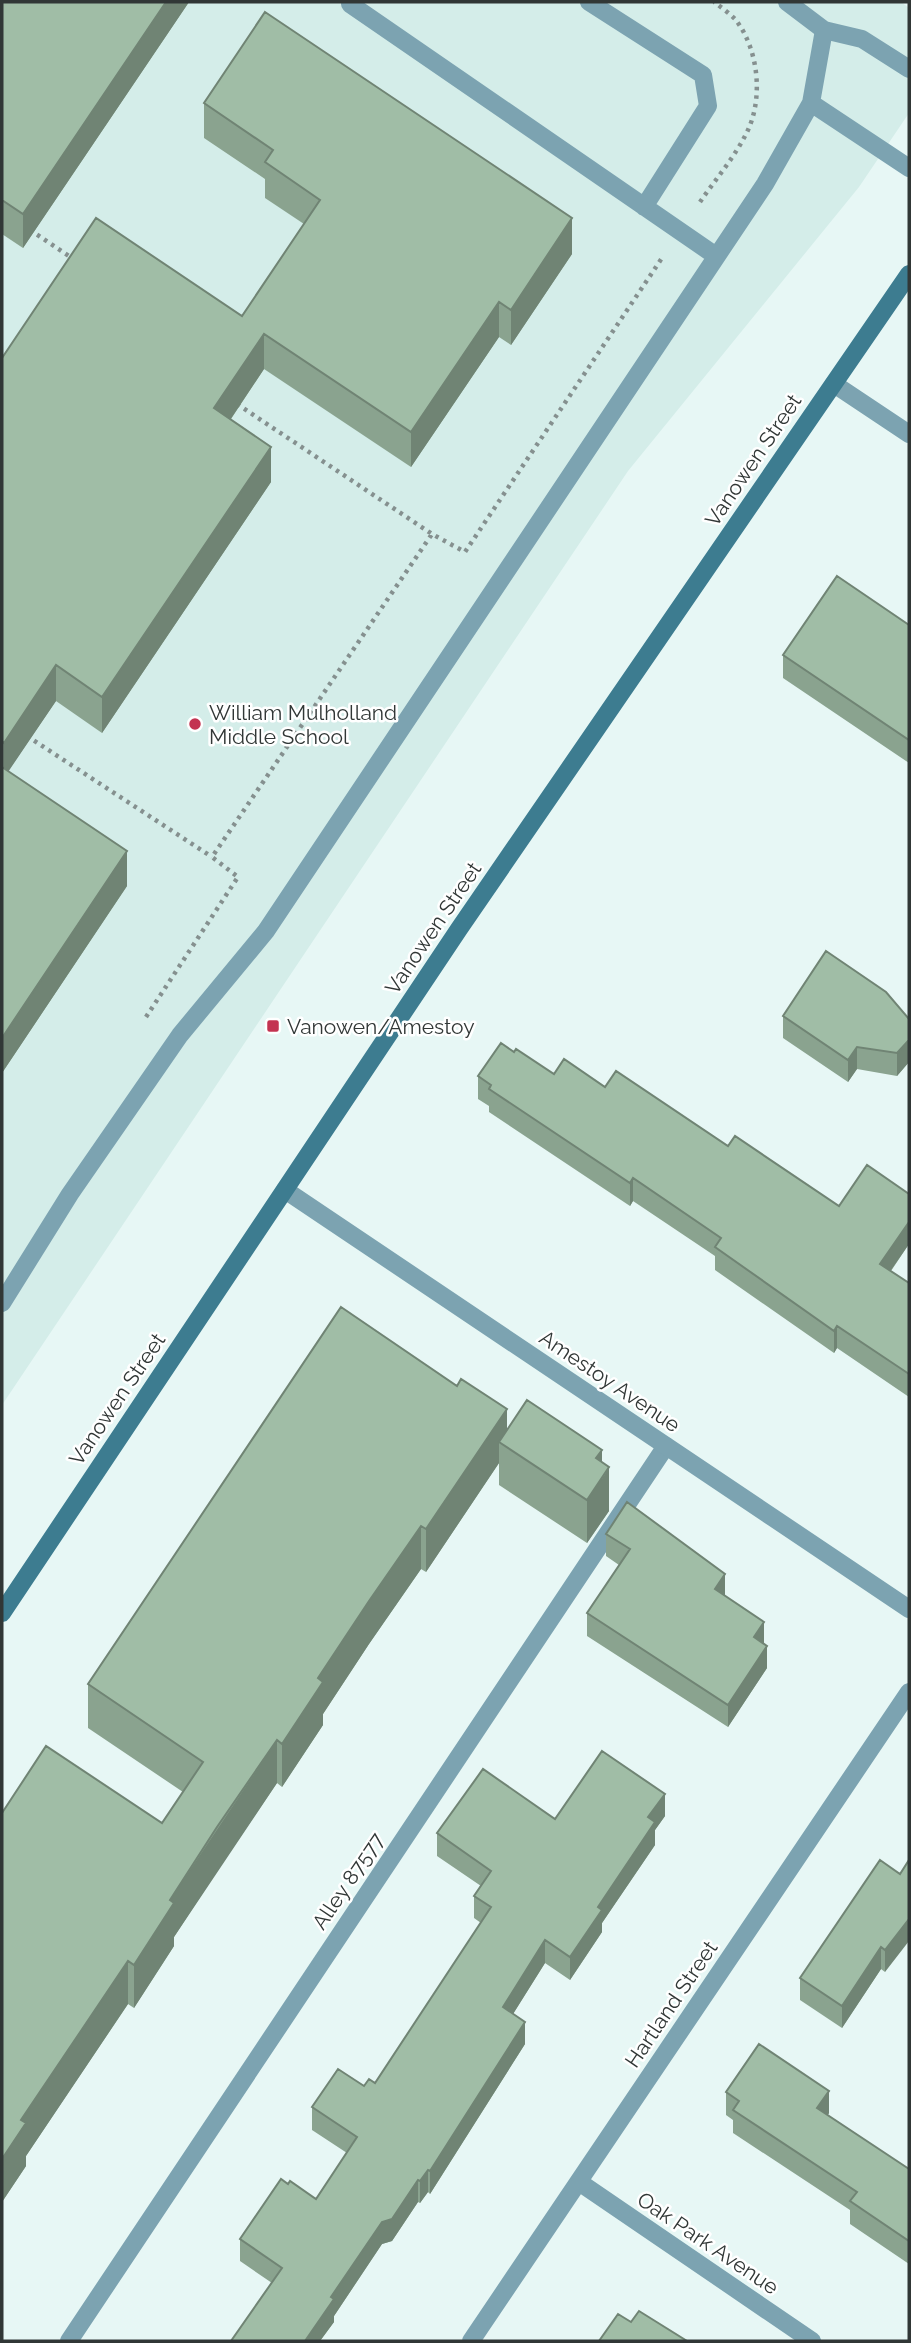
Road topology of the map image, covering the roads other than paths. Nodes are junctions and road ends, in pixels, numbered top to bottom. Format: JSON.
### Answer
{"nodes":[{"id":1,"x":352,"y":2,"type":"edge"},
{"id":2,"x":589,"y":2,"type":"edge"},
{"id":3,"x":787,"y":2,"type":"edge"},
{"id":4,"x":824,"y":30,"type":"junction"},
{"id":5,"x":909,"y":69,"type":"edge"},
{"id":6,"x":811,"y":103,"type":"junction"},
{"id":7,"x":909,"y":168,"type":"edge"},
{"id":8,"x":643,"y":207,"type":"junction"},
{"id":9,"x":716,"y":256,"type":"junction"},
{"id":10,"x":909,"y":274,"type":"edge"},
{"id":11,"x":834,"y":384,"type":"junction"},
{"id":12,"x":909,"y":434,"type":"edge"},
{"id":13,"x":285,"y":1190,"type":"junction"},
{"id":14,"x":2,"y":1303,"type":"edge"},
{"id":15,"x":666,"y":1446,"type":"junction"},
{"id":16,"x":909,"y":1609,"type":"edge"},
{"id":17,"x":2,"y":1613,"type":"edge"},
{"id":18,"x":909,"y":1692,"type":"edge"},
{"id":19,"x":579,"y":2182,"type":"junction"},
{"id":20,"x":69,"y":2341,"type":"edge"},
{"id":21,"x":471,"y":2341,"type":"edge"},
{"id":22,"x":812,"y":2341,"type":"edge"}],
"edges":[{"from":1,"to":8,"type":"street"},
{"from":2,"to":8,"type":"street"},
{"from":3,"to":4,"type":"street"},
{"from":4,"to":5,"type":"street"},
{"from":4,"to":6,"type":"street"},
{"from":6,"to":7,"type":"street"},
{"from":6,"to":9,"type":"street"},
{"from":8,"to":9,"type":"street"},
{"from":9,"to":14,"type":"street"},
{"from":10,"to":11,"type":"main road","name":"Vanowen Street"},
{"from":11,"to":12,"type":"street"},
{"from":11,"to":13,"type":"main road","name":"Vanowen Street"},
{"from":13,"to":15,"type":"street","name":"Amestoy Avenue"},
{"from":13,"to":17,"type":"main road","name":"Vanowen Street"},
{"from":15,"to":16,"type":"street","name":"Amestoy Avenue"},
{"from":15,"to":20,"type":"street","name":"Alley 87577"},
{"from":18,"to":19,"type":"street","name":"Hartland Street"},
{"from":19,"to":21,"type":"street","name":"Hartland Street"},
{"from":19,"to":22,"type":"street","name":"Oak Park Avenue"}]}
